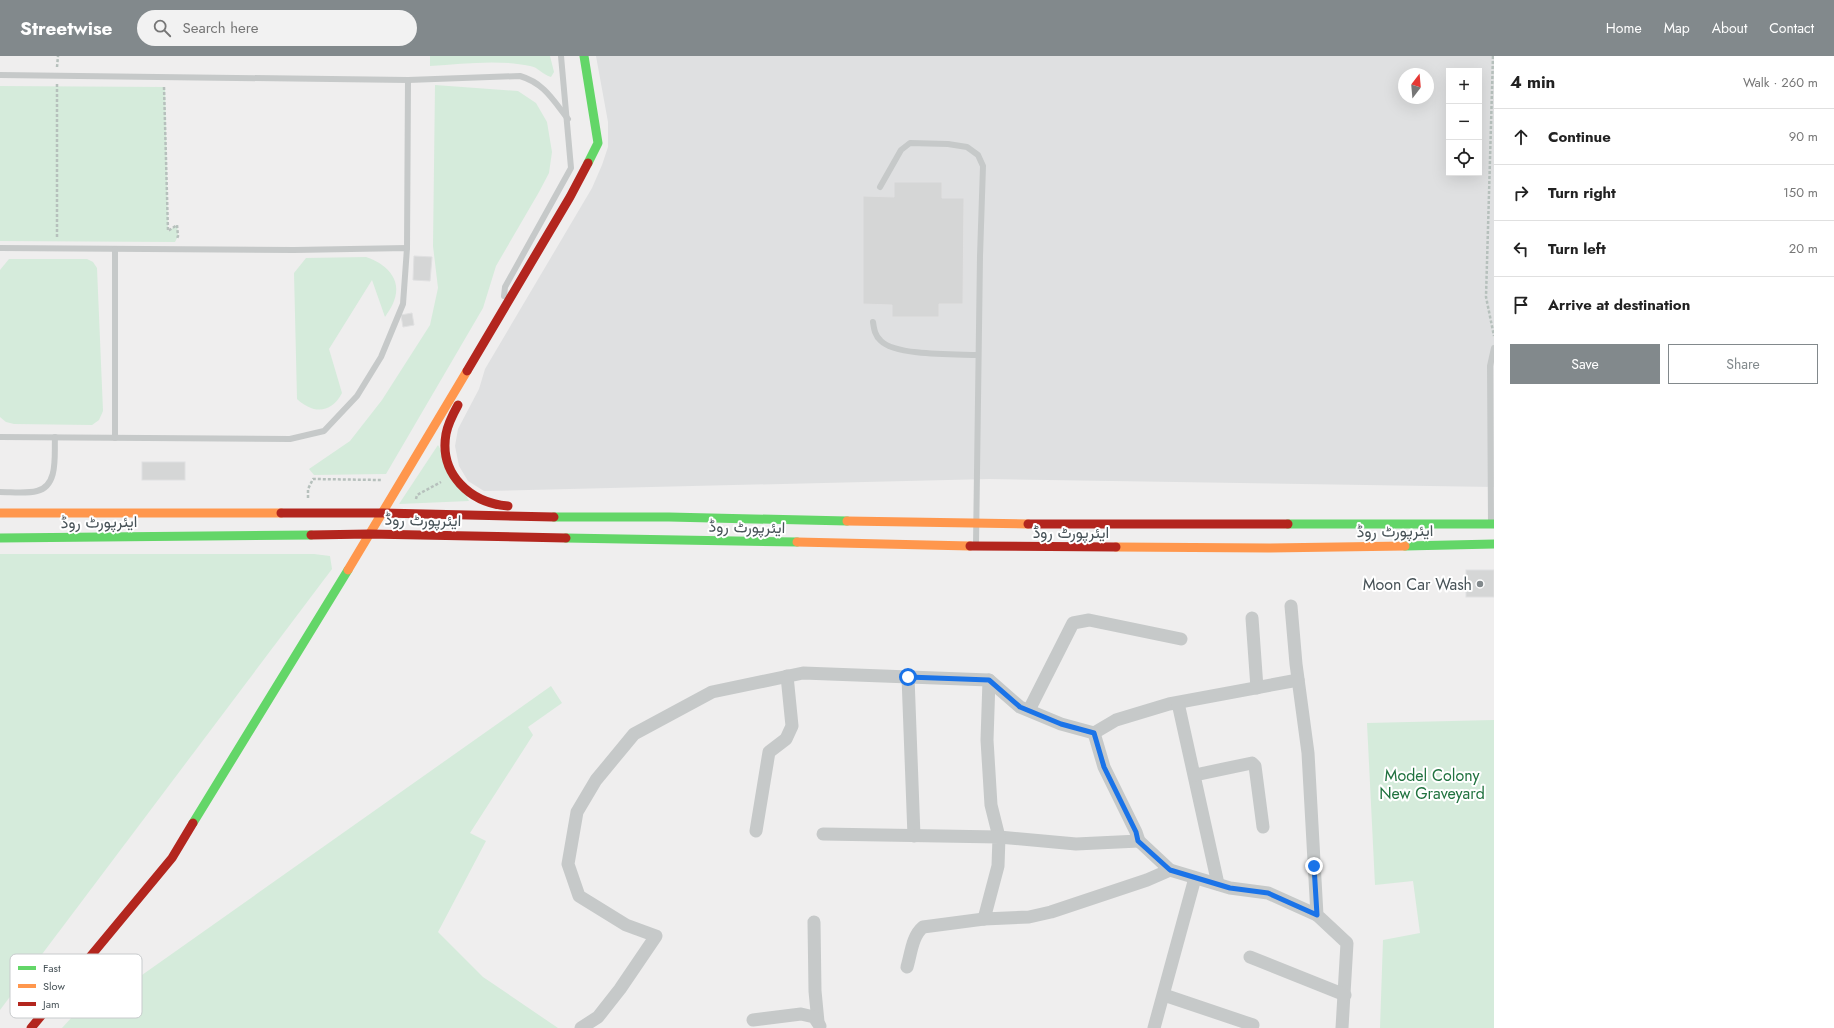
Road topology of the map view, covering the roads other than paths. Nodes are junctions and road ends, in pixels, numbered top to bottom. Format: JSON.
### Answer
{"nodes":[{"id":1,"x":560,"y":56,"type":"edge"},
{"id":2,"x":584,"y":56,"type":"edge"},
{"id":3,"x":0,"y":75,"type":"edge"},
{"id":4,"x":408,"y":80,"type":"junction"},
{"id":5,"x":568,"y":119,"type":"junction"},
{"id":6,"x":880,"y":187,"type":"dead end"},
{"id":7,"x":0,"y":248,"type":"edge"},
{"id":8,"x":407,"y":248,"type":"junction"},
{"id":9,"x":115,"y":249,"type":"junction"},
{"id":10,"x":502,"y":312,"type":"junction"},
{"id":11,"x":873,"y":322,"type":"dead end"},
{"id":12,"x":482,"y":347,"type":"junction"},
{"id":13,"x":1494,"y":348,"type":"edge"},
{"id":14,"x":978,"y":355,"type":"junction"},
{"id":15,"x":0,"y":437,"type":"edge"},
{"id":16,"x":55,"y":437,"type":"junction"},
{"id":17,"x":115,"y":438,"type":"junction"},
{"id":18,"x":0,"y":492,"type":"edge"},
{"id":19,"x":517,"y":506,"type":"dead end"},
{"id":20,"x":532,"y":506,"type":"dead end"},
{"id":21,"x":0,"y":513,"type":"edge"},
{"id":22,"x":383,"y":513,"type":"junction"},
{"id":23,"x":565,"y":517,"type":"junction"},
{"id":24,"x":977,"y":524,"type":"junction"},
{"id":25,"x":1493,"y":524,"type":"edge"},
{"id":26,"x":369,"y":534,"type":"junction"},
{"id":27,"x":0,"y":538,"type":"edge"},
{"id":28,"x":1494,"y":544,"type":"edge"},
{"id":29,"x":976,"y":546,"type":"junction"},
{"id":30,"x":1291,"y":606,"type":"dead end"},
{"id":31,"x":1252,"y":618,"type":"dead end"},
{"id":32,"x":1182,"y":639,"type":"dead end"},
{"id":33,"x":787,"y":676,"type":"junction"},
{"id":34,"x":908,"y":677,"type":"junction"},
{"id":35,"x":989,"y":680,"type":"junction"},
{"id":36,"x":1298,"y":680,"type":"junction"},
{"id":37,"x":1257,"y":688,"type":"junction"},
{"id":38,"x":1178,"y":703,"type":"junction"},
{"id":39,"x":1029,"y":710,"type":"junction"},
{"id":40,"x":1094,"y":733,"type":"junction"},
{"id":41,"x":1195,"y":775,"type":"junction"},
{"id":42,"x":1263,"y":827,"type":"dead end"},
{"id":43,"x":756,"y":831,"type":"dead end"},
{"id":44,"x":823,"y":834,"type":"dead end"},
{"id":45,"x":914,"y":836,"type":"junction"},
{"id":46,"x":999,"y":837,"type":"junction"},
{"id":47,"x":1138,"y":841,"type":"junction"},
{"id":48,"x":1170,"y":870,"type":"junction"},
{"id":49,"x":1195,"y":878,"type":"junction"},
{"id":50,"x":1218,"y":884,"type":"junction"},
{"id":51,"x":1317,"y":915,"type":"junction"},
{"id":52,"x":984,"y":919,"type":"junction"},
{"id":53,"x":814,"y":922,"type":"dead end"},
{"id":54,"x":92,"y":954,"type":"edge"},
{"id":55,"x":1250,"y":957,"type":"dead end"},
{"id":56,"x":907,"y":967,"type":"dead end"},
{"id":57,"x":1164,"y":995,"type":"junction"},
{"id":58,"x":1345,"y":995,"type":"junction"},
{"id":59,"x":39,"y":1018,"type":"edge"},
{"id":60,"x":753,"y":1020,"type":"dead end"},
{"id":61,"x":1233,"y":1023,"type":"edge"},
{"id":62,"x":820,"y":1025,"type":"edge"},
{"id":63,"x":1253,"y":1025,"type":"dead end"},
{"id":64,"x":31,"y":1028,"type":"edge"},
{"id":65,"x":581,"y":1028,"type":"edge"},
{"id":66,"x":1154,"y":1028,"type":"edge"},
{"id":67,"x":1342,"y":1028,"type":"edge"}],
"edges":[{"from":1,"to":5,"type":"lane"},
{"from":2,"to":10,"type":"main road"},
{"from":3,"to":4,"type":"lane"},
{"from":4,"to":5,"type":"lane"},
{"from":4,"to":8,"type":"lane"},
{"from":5,"to":10,"type":"lane"},
{"from":6,"to":14,"type":"lane"},
{"from":7,"to":9,"type":"lane"},
{"from":8,"to":9,"type":"lane"},
{"from":8,"to":17,"type":"lane"},
{"from":9,"to":17,"type":"lane"},
{"from":10,"to":12,"type":"main road"},
{"from":11,"to":14,"type":"lane"},
{"from":12,"to":19,"type":"main road"},
{"from":12,"to":22,"type":"main road"},
{"from":13,"to":25,"type":"lane"},
{"from":14,"to":24,"type":"lane"},
{"from":15,"to":16,"type":"lane"},
{"from":16,"to":17,"type":"lane"},
{"from":16,"to":18,"type":"lane"},
{"from":20,"to":23,"type":"main road"},
{"from":21,"to":22,"type":"main road","name":"ایئرپورٹ روڈ"},
{"from":22,"to":23,"type":"main road","name":"ایئرپورٹ روڈ"},
{"from":22,"to":26,"type":"main road"},
{"from":23,"to":24,"type":"main road","name":"ایئرپورٹ روڈ"},
{"from":24,"to":25,"type":"main road","name":"ایئرپورٹ روڈ"},
{"from":24,"to":29,"type":"lane"},
{"from":26,"to":27,"type":"main road","name":"ایئرپورٹ روڈ"},
{"from":26,"to":29,"type":"main road","name":"ایئرپورٹ روڈ"},
{"from":26,"to":54,"type":"main road"},
{"from":28,"to":29,"type":"main road","name":"ایئرپورٹ روڈ"},
{"from":30,"to":36,"type":"street"},
{"from":31,"to":37,"type":"street"},
{"from":32,"to":39,"type":"street"},
{"from":33,"to":34,"type":"street"},
{"from":33,"to":43,"type":"street"},
{"from":33,"to":65,"type":"street"},
{"from":34,"to":35,"type":"street"},
{"from":34,"to":45,"type":"street"},
{"from":35,"to":39,"type":"street"},
{"from":35,"to":46,"type":"street"},
{"from":36,"to":37,"type":"street"},
{"from":36,"to":51,"type":"street"},
{"from":37,"to":38,"type":"street"},
{"from":38,"to":40,"type":"street"},
{"from":38,"to":41,"type":"street"},
{"from":39,"to":40,"type":"street"},
{"from":40,"to":47,"type":"street"},
{"from":41,"to":42,"type":"street"},
{"from":41,"to":50,"type":"street"},
{"from":44,"to":45,"type":"street"},
{"from":45,"to":46,"type":"street"},
{"from":46,"to":47,"type":"street"},
{"from":46,"to":52,"type":"street"},
{"from":47,"to":48,"type":"street"},
{"from":48,"to":49,"type":"street"},
{"from":48,"to":52,"type":"street"},
{"from":49,"to":50,"type":"street"},
{"from":49,"to":57,"type":"street"},
{"from":50,"to":51,"type":"street"},
{"from":51,"to":58,"type":"street"},
{"from":52,"to":56,"type":"street"},
{"from":53,"to":62,"type":"street"},
{"from":55,"to":58,"type":"street"},
{"from":57,"to":61,"type":"street"},
{"from":57,"to":66,"type":"street"},
{"from":58,"to":67,"type":"street"},
{"from":59,"to":64,"type":"main road"},
{"from":60,"to":62,"type":"street"},
{"from":61,"to":63,"type":"street"}]}
